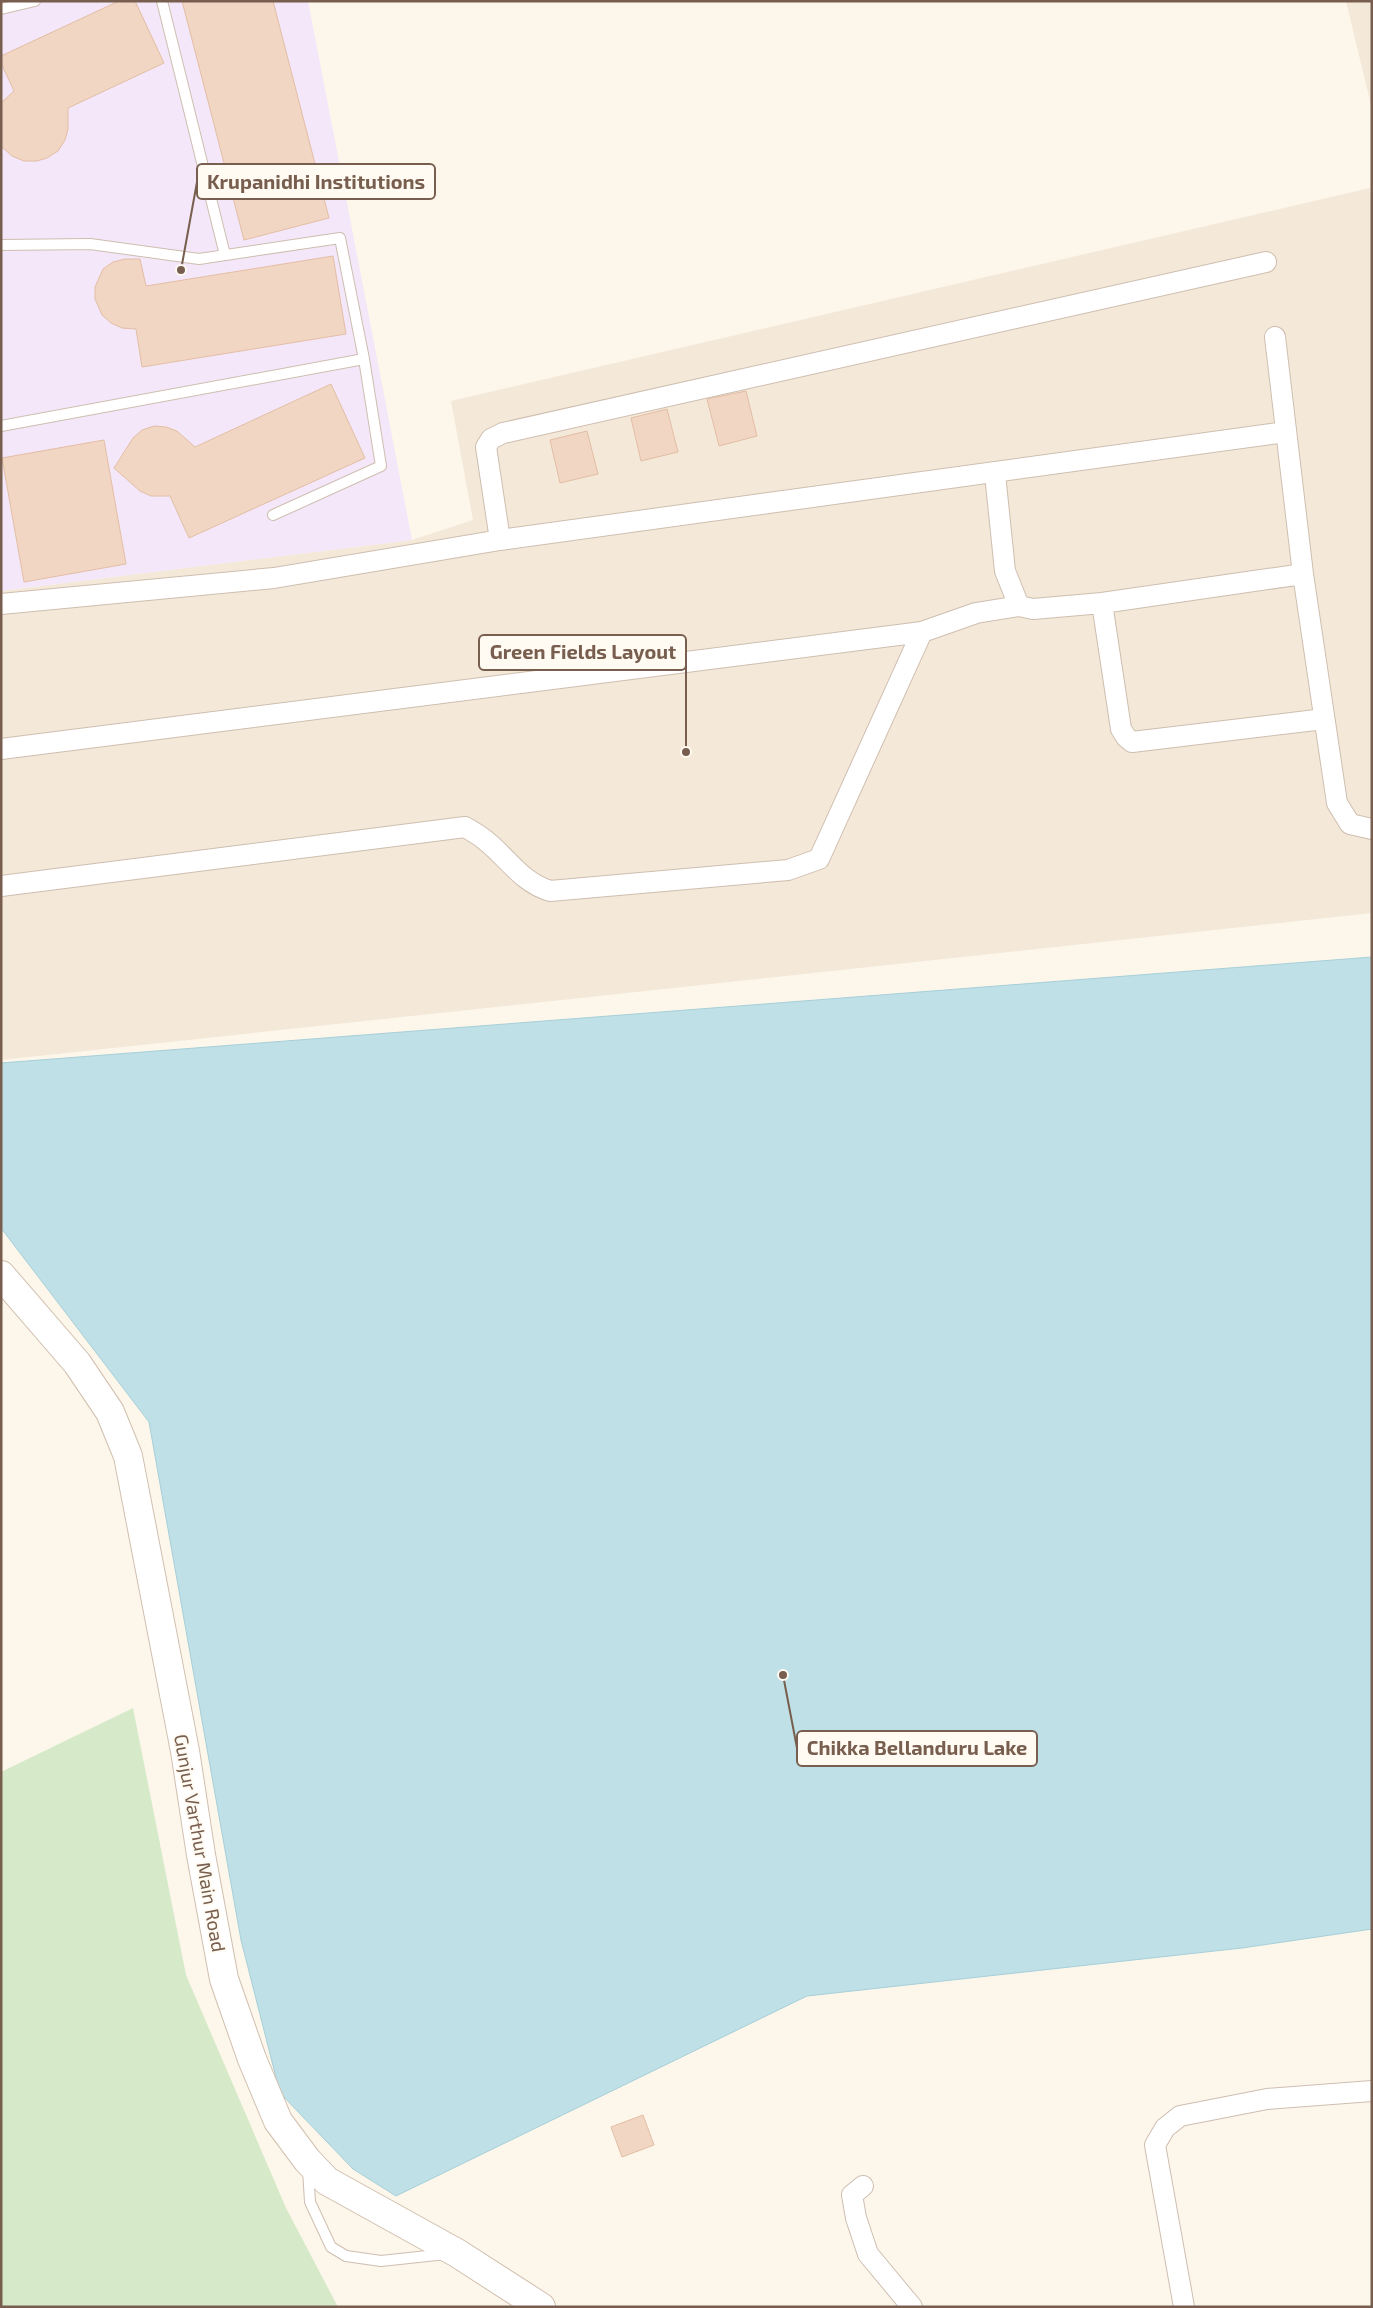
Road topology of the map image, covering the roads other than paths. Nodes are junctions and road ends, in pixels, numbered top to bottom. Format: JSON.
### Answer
{"nodes":[{"id":1,"x":34,"y":1,"type":"edge"},
{"id":2,"x":162,"y":1,"type":"edge"},
{"id":3,"x":1,"y":9,"type":"edge"},
{"id":4,"x":1,"y":245,"type":"edge"},
{"id":5,"x":225,"y":255,"type":"junction"},
{"id":6,"x":1266,"y":262,"type":"dead end"},
{"id":7,"x":1276,"y":336,"type":"dead end"},
{"id":8,"x":364,"y":359,"type":"junction"},
{"id":9,"x":1,"y":426,"type":"edge"},
{"id":10,"x":1285,"y":432,"type":"junction"},
{"id":11,"x":995,"y":474,"type":"junction"},
{"id":12,"x":273,"y":515,"type":"dead end"},
{"id":13,"x":500,"y":540,"type":"junction"},
{"id":14,"x":1303,"y":574,"type":"junction"},
{"id":15,"x":1102,"y":603,"type":"junction"},
{"id":16,"x":1,"y":604,"type":"edge"},
{"id":17,"x":1018,"y":606,"type":"junction"},
{"id":18,"x":922,"y":632,"type":"junction"},
{"id":19,"x":1324,"y":719,"type":"junction"},
{"id":20,"x":1,"y":749,"type":"edge"},
{"id":21,"x":1372,"y":829,"type":"edge"},
{"id":22,"x":1,"y":886,"type":"edge"},
{"id":23,"x":1,"y":1275,"type":"edge"},
{"id":24,"x":1372,"y":2091,"type":"edge"},
{"id":25,"x":307,"y":2160,"type":"junction"},
{"id":26,"x":863,"y":2186,"type":"dead end"},
{"id":27,"x":457,"y":2253,"type":"junction"},
{"id":28,"x":541,"y":2307,"type":"edge"},
{"id":29,"x":912,"y":2307,"type":"edge"},
{"id":30,"x":1184,"y":2307,"type":"edge"}],
"edges":[{"from":1,"to":3,"type":"lane"},
{"from":2,"to":5,"type":"lane"},
{"from":4,"to":5,"type":"lane"},
{"from":5,"to":8,"type":"lane"},
{"from":6,"to":13,"type":"street"},
{"from":7,"to":10,"type":"street"},
{"from":8,"to":9,"type":"lane"},
{"from":8,"to":12,"type":"lane"},
{"from":10,"to":11,"type":"street"},
{"from":10,"to":14,"type":"street"},
{"from":11,"to":13,"type":"street"},
{"from":11,"to":17,"type":"street"},
{"from":13,"to":16,"type":"street"},
{"from":14,"to":15,"type":"street"},
{"from":14,"to":19,"type":"street"},
{"from":15,"to":17,"type":"street"},
{"from":15,"to":19,"type":"street"},
{"from":17,"to":18,"type":"street"},
{"from":18,"to":20,"type":"street"},
{"from":18,"to":22,"type":"street"},
{"from":19,"to":21,"type":"street"},
{"from":23,"to":25,"type":"main road","name":"Gunjur Varthur Main Road"},
{"from":24,"to":30,"type":"street"},
{"from":25,"to":27,"type":"main road","name":"Gunjur Varthur Main Road"},
{"from":25,"to":27,"type":"lane"},
{"from":26,"to":29,"type":"street"},
{"from":27,"to":28,"type":"main road","name":"Gunjur Varthur Main Road"}]}
